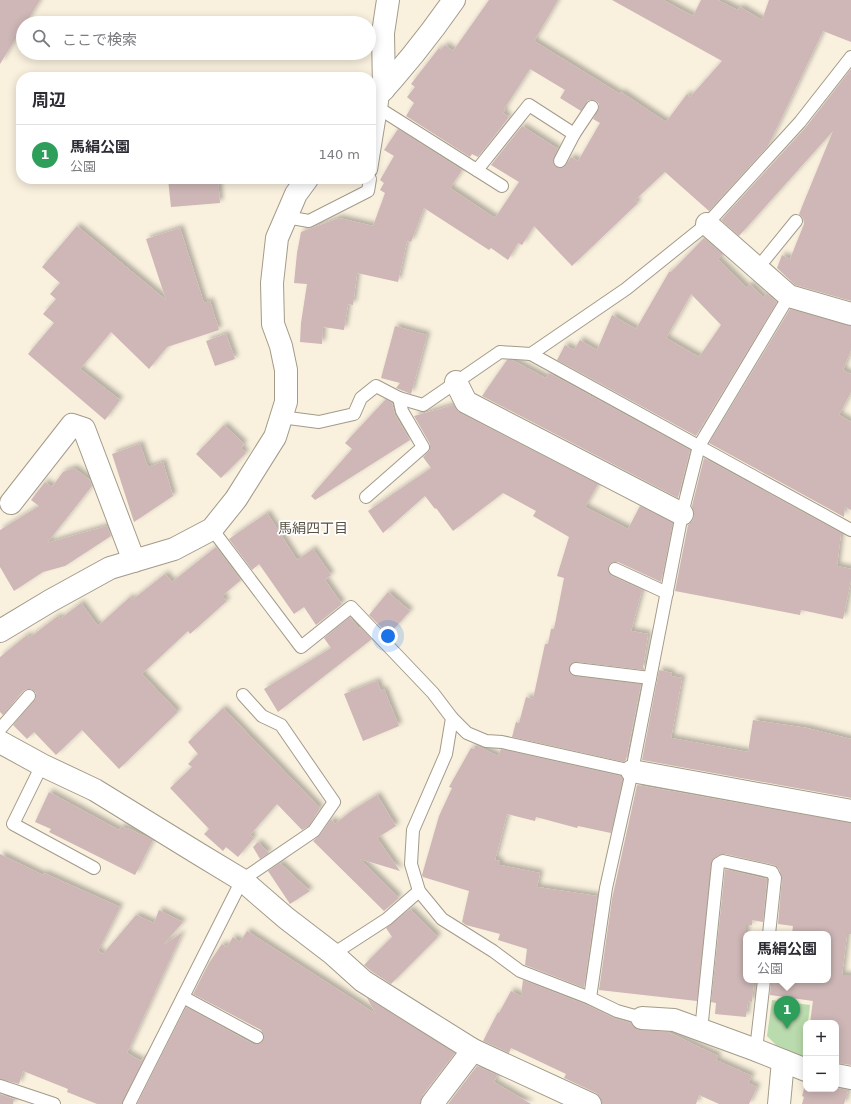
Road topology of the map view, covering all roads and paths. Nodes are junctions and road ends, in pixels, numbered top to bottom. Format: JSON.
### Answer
{"nodes":[{"id":1,"x":388,"y":0,"type":"edge"},
{"id":2,"x":454,"y":0,"type":"edge"},
{"id":3,"x":851,"y":57,"type":"edge"},
{"id":4,"x":379,"y":100,"type":"edge"},
{"id":5,"x":592,"y":107,"type":"dead end"},
{"id":6,"x":376,"y":126,"type":"edge"},
{"id":7,"x":574,"y":134,"type":"junction"},
{"id":8,"x":560,"y":161,"type":"dead end"},
{"id":9,"x":477,"y":170,"type":"junction"},
{"id":10,"x":303,"y":184,"type":"edge"},
{"id":11,"x":369,"y":184,"type":"edge"},
{"id":12,"x":502,"y":186,"type":"dead end"},
{"id":13,"x":286,"y":217,"type":"junction"},
{"id":14,"x":796,"y":221,"type":"dead end"},
{"id":15,"x":707,"y":224,"type":"junction"},
{"id":16,"x":757,"y":269,"type":"junction"},
{"id":17,"x":789,"y":296,"type":"junction"},
{"id":18,"x":851,"y":314,"type":"edge"},
{"id":19,"x":530,"y":354,"type":"junction"},
{"id":20,"x":456,"y":382,"type":"junction"},
{"id":21,"x":399,"y":398,"type":"junction"},
{"id":22,"x":281,"y":417,"type":"junction"},
{"id":23,"x":699,"y":446,"type":"junction"},
{"id":24,"x":366,"y":497,"type":"dead end"},
{"id":25,"x":11,"y":503,"type":"dead end"},
{"id":26,"x":682,"y":514,"type":"junction"},
{"id":27,"x":212,"y":530,"type":"junction"},
{"id":28,"x":851,"y":530,"type":"edge"},
{"id":29,"x":134,"y":561,"type":"junction"},
{"id":30,"x":615,"y":570,"type":"dead end"},
{"id":31,"x":667,"y":593,"type":"junction"},
{"id":32,"x":0,"y":631,"type":"edge"},
{"id":33,"x":576,"y":669,"type":"dead end"},
{"id":34,"x":650,"y":678,"type":"junction"},
{"id":35,"x":243,"y":695,"type":"dead end"},
{"id":36,"x":29,"y":696,"type":"dead end"},
{"id":37,"x":452,"y":718,"type":"junction"},
{"id":38,"x":0,"y":729,"type":"edge"},
{"id":39,"x":0,"y":742,"type":"edge"},
{"id":40,"x":42,"y":766,"type":"junction"},
{"id":41,"x":632,"y":771,"type":"junction"},
{"id":42,"x":851,"y":811,"type":"edge"},
{"id":43,"x":94,"y":868,"type":"dead end"},
{"id":44,"x":242,"y":880,"type":"junction"},
{"id":45,"x":419,"y":891,"type":"junction"},
{"id":46,"x":769,"y":931,"type":"edge"},
{"id":47,"x":333,"y":954,"type":"junction"},
{"id":48,"x":764,"y":983,"type":"edge"},
{"id":49,"x":183,"y":997,"type":"junction"},
{"id":50,"x":590,"y":998,"type":"junction"},
{"id":51,"x":642,"y":1018,"type":"joint"},
{"id":52,"x":701,"y":1031,"type":"junction"},
{"id":53,"x":257,"y":1037,"type":"dead end"},
{"id":54,"x":473,"y":1050,"type":"junction"},
{"id":55,"x":756,"y":1050,"type":"junction"},
{"id":56,"x":783,"y":1061,"type":"junction"},
{"id":57,"x":803,"y":1069,"type":"edge"},
{"id":58,"x":839,"y":1076,"type":"edge"},
{"id":59,"x":851,"y":1078,"type":"edge"},
{"id":60,"x":0,"y":1086,"type":"edge"},
{"id":61,"x":54,"y":1104,"type":"edge"},
{"id":62,"x":129,"y":1104,"type":"edge"},
{"id":63,"x":432,"y":1104,"type":"edge"},
{"id":64,"x":590,"y":1104,"type":"edge"},
{"id":65,"x":779,"y":1104,"type":"edge"}],
"edges":[{"from":1,"to":4,"type":"street"},
{"from":2,"to":4,"type":"street"},
{"from":3,"to":15,"type":"lane"},
{"from":4,"to":6,"type":"lane"},
{"from":4,"to":9,"type":"lane"},
{"from":5,"to":7,"type":"lane"},
{"from":7,"to":8,"type":"lane"},
{"from":7,"to":9,"type":"lane"},
{"from":9,"to":12,"type":"lane"},
{"from":10,"to":13,"type":"street"},
{"from":11,"to":13,"type":"lane"},
{"from":13,"to":22,"type":"street"},
{"from":14,"to":16,"type":"lane"},
{"from":15,"to":16,"type":"street"},
{"from":15,"to":19,"type":"lane"},
{"from":16,"to":17,"type":"street"},
{"from":17,"to":18,"type":"street"},
{"from":17,"to":23,"type":"lane"},
{"from":19,"to":20,"type":"lane"},
{"from":19,"to":23,"type":"lane"},
{"from":20,"to":21,"type":"lane"},
{"from":20,"to":26,"type":"street"},
{"from":21,"to":22,"type":"lane"},
{"from":21,"to":24,"type":"lane"},
{"from":22,"to":27,"type":"street"},
{"from":23,"to":26,"type":"lane"},
{"from":23,"to":28,"type":"lane"},
{"from":25,"to":29,"type":"street"},
{"from":26,"to":31,"type":"lane"},
{"from":27,"to":29,"type":"street"},
{"from":27,"to":37,"type":"lane"},
{"from":29,"to":32,"type":"street"},
{"from":30,"to":31,"type":"lane"},
{"from":31,"to":34,"type":"lane"},
{"from":33,"to":34,"type":"lane"},
{"from":34,"to":41,"type":"lane"},
{"from":35,"to":44,"type":"lane"},
{"from":36,"to":38,"type":"lane"},
{"from":37,"to":41,"type":"lane"},
{"from":37,"to":45,"type":"lane"},
{"from":39,"to":40,"type":"street"},
{"from":40,"to":43,"type":"lane"},
{"from":40,"to":44,"type":"street"},
{"from":41,"to":42,"type":"street"},
{"from":41,"to":50,"type":"lane"},
{"from":44,"to":47,"type":"street"},
{"from":44,"to":49,"type":"lane"},
{"from":45,"to":47,"type":"lane"},
{"from":45,"to":50,"type":"lane"},
{"from":46,"to":52,"type":"lane"},
{"from":47,"to":54,"type":"street"},
{"from":48,"to":55,"type":"lane"},
{"from":49,"to":53,"type":"lane"},
{"from":49,"to":62,"type":"lane"},
{"from":50,"to":51,"type":"lane"},
{"from":51,"to":52,"type":"street"},
{"from":52,"to":55,"type":"street"},
{"from":54,"to":63,"type":"street"},
{"from":54,"to":64,"type":"street"},
{"from":55,"to":56,"type":"street"},
{"from":56,"to":57,"type":"street"},
{"from":56,"to":65,"type":"street"},
{"from":58,"to":59,"type":"street"},
{"from":60,"to":61,"type":"lane"}]}
